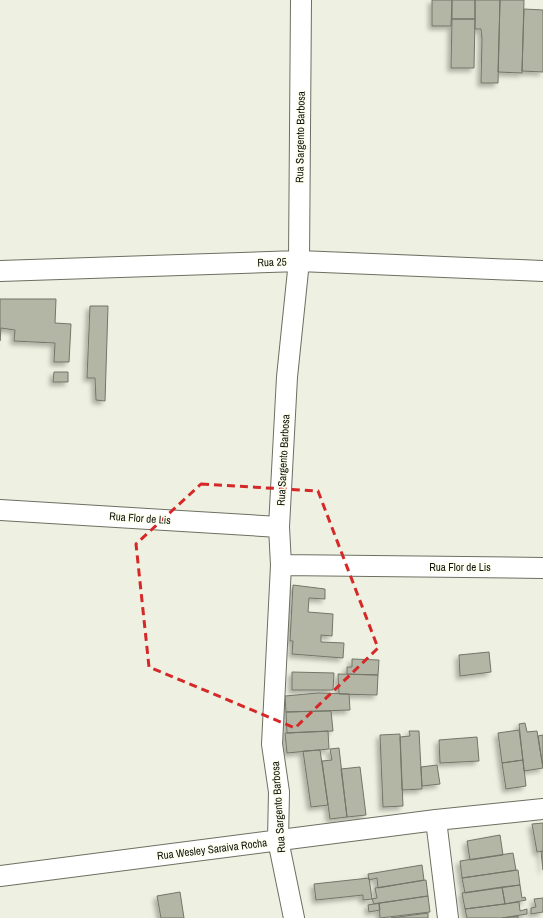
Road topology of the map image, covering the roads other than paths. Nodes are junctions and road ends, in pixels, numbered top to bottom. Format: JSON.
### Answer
{"nodes":[{"id":1,"x":301,"y":0,"type":"edge"},
{"id":2,"x":299,"y":261,"type":"junction"},
{"id":3,"x":0,"y":271,"type":"edge"},
{"id":4,"x":543,"y":271,"type":"edge"},
{"id":5,"x":0,"y":510,"type":"edge"},
{"id":6,"x":279,"y":527,"type":"junction"},
{"id":7,"x":281,"y":565,"type":"junction"},
{"id":8,"x":543,"y":568,"type":"edge"},
{"id":9,"x":543,"y":809,"type":"edge"},
{"id":10,"x":436,"y":820,"type":"junction"},
{"id":11,"x":278,"y":840,"type":"junction"},
{"id":12,"x":0,"y":876,"type":"edge"},
{"id":13,"x":294,"y":918,"type":"edge"},
{"id":14,"x":448,"y":918,"type":"edge"}],
"edges":[{"from":1,"to":2,"type":"street","name":"Rua Sargento Barbosa"},
{"from":2,"to":3,"type":"street","name":"Rua 25"},
{"from":2,"to":4,"type":"street","name":"Rua 25"},
{"from":2,"to":6,"type":"street","name":"Rua Sargento Barbosa"},
{"from":5,"to":6,"type":"street","name":"Rua Flor de Lis"},
{"from":6,"to":7,"type":"street","name":"Rua Sargento Barbosa"},
{"from":7,"to":8,"type":"street","name":"Rua Flor de Lis"},
{"from":7,"to":11,"type":"street","name":"Rua Sargento Barbosa"},
{"from":9,"to":10,"type":"street","name":"Rua Wesley Saraiva Rocha"},
{"from":10,"to":11,"type":"street","name":"Rua Wesley Saraiva Rocha"},
{"from":10,"to":14,"type":"street"},
{"from":11,"to":12,"type":"street","name":"Rua Wesley Saraiva Rocha"},
{"from":11,"to":13,"type":"street","name":"Rua Sargento Barbosa"}]}
